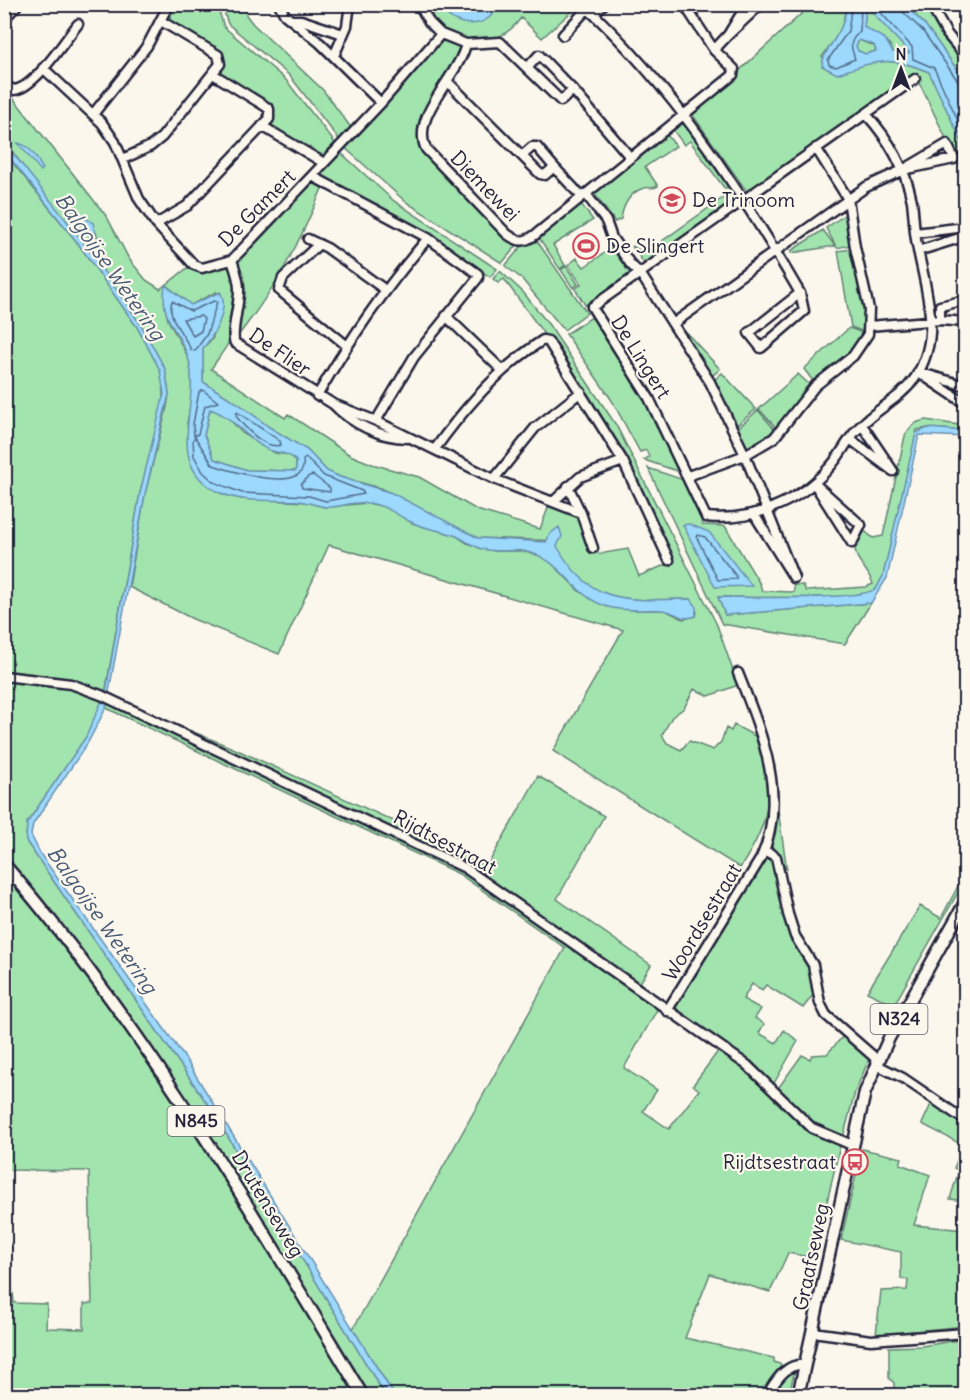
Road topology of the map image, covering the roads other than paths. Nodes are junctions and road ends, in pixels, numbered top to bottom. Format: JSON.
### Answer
{"nodes":[{"id":1,"x":18,"y":4,"type":"edge"},
{"id":2,"x":169,"y":4,"type":"edge"},
{"id":3,"x":279,"y":4,"type":"edge"},
{"id":4,"x":350,"y":4,"type":"edge"},
{"id":5,"x":419,"y":4,"type":"edge"},
{"id":6,"x":604,"y":4,"type":"edge"},
{"id":7,"x":684,"y":4,"type":"edge"},
{"id":8,"x":747,"y":4,"type":"edge"},
{"id":9,"x":761,"y":4,"type":"edge"},
{"id":10,"x":930,"y":4,"type":"edge"},
{"id":11,"x":588,"y":9,"type":"edge"},
{"id":12,"x":4,"y":19,"type":"edge"},
{"id":13,"x":291,"y":20,"type":"junction"},
{"id":14,"x":161,"y":21,"type":"junction"},
{"id":15,"x":78,"y":24,"type":"dead end"},
{"id":16,"x":343,"y":34,"type":"junction"},
{"id":17,"x":441,"y":34,"type":"junction"},
{"id":18,"x":563,"y":35,"type":"dead end"},
{"id":19,"x":728,"y":35,"type":"junction"},
{"id":20,"x":466,"y":44,"type":"junction"},
{"id":21,"x":714,"y":50,"type":"junction"},
{"id":22,"x":334,"y":56,"type":"junction"},
{"id":23,"x":966,"y":57,"type":"edge"},
{"id":24,"x":528,"y":67,"type":"junction"},
{"id":25,"x":43,"y":68,"type":"junction"},
{"id":26,"x":213,"y":74,"type":"junction"},
{"id":27,"x":915,"y":79,"type":"dead end"},
{"id":28,"x":447,"y":81,"type":"junction"},
{"id":29,"x":4,"y":84,"type":"edge"},
{"id":30,"x":573,"y":90,"type":"junction"},
{"id":31,"x":381,"y":103,"type":"junction"},
{"id":32,"x":94,"y":113,"type":"junction"},
{"id":33,"x":866,"y":114,"type":"junction"},
{"id":34,"x":684,"y":115,"type":"junction"},
{"id":35,"x":262,"y":126,"type":"junction"},
{"id":36,"x":816,"y":148,"type":"junction"},
{"id":37,"x":523,"y":155,"type":"junction"},
{"id":38,"x":630,"y":157,"type":"junction"},
{"id":39,"x":123,"y":159,"type":"junction"},
{"id":40,"x":324,"y":163,"type":"junction"},
{"id":41,"x":554,"y":167,"type":"junction"},
{"id":42,"x":903,"y":170,"type":"junction"},
{"id":43,"x":312,"y":176,"type":"junction"},
{"id":44,"x":584,"y":195,"type":"junction"},
{"id":45,"x":744,"y":199,"type":"junction"},
{"id":46,"x":848,"y":199,"type":"junction"},
{"id":47,"x":156,"y":224,"type":"junction"},
{"id":48,"x":966,"y":227,"type":"edge"},
{"id":49,"x":915,"y":233,"type":"junction"},
{"id":50,"x":966,"y":236,"type":"edge"},
{"id":51,"x":428,"y":238,"type":"junction"},
{"id":52,"x":308,"y":239,"type":"dead end"},
{"id":53,"x":319,"y":244,"type":"junction"},
{"id":54,"x":776,"y":251,"type":"junction"},
{"id":55,"x":918,"y":251,"type":"junction"},
{"id":56,"x":232,"y":260,"type":"junction"},
{"id":57,"x":640,"y":273,"type":"junction"},
{"id":58,"x":384,"y":289,"type":"junction"},
{"id":59,"x":800,"y":293,"type":"junction"},
{"id":60,"x":966,"y":300,"type":"edge"},
{"id":61,"x":446,"y":316,"type":"junction"},
{"id":62,"x":935,"y":321,"type":"junction"},
{"id":63,"x":966,"y":322,"type":"edge"},
{"id":64,"x":674,"y":323,"type":"junction"},
{"id":65,"x":869,"y":326,"type":"junction"},
{"id":66,"x":346,"y":345,"type":"junction"},
{"id":67,"x":503,"y":371,"type":"junction"},
{"id":68,"x":918,"y":372,"type":"junction"},
{"id":69,"x":966,"y":386,"type":"edge"},
{"id":70,"x":581,"y":392,"type":"junction"},
{"id":71,"x":317,"y":396,"type":"junction"},
{"id":72,"x":333,"y":404,"type":"junction"},
{"id":73,"x":966,"y":404,"type":"edge"},
{"id":74,"x":376,"y":421,"type":"junction"},
{"id":75,"x":862,"y":424,"type":"junction"},
{"id":76,"x":407,"y":438,"type":"junction"},
{"id":77,"x":850,"y":439,"type":"junction"},
{"id":78,"x":435,"y":449,"type":"junction"},
{"id":79,"x":745,"y":455,"type":"junction"},
{"id":80,"x":623,"y":462,"type":"junction"},
{"id":81,"x":688,"y":476,"type":"junction"},
{"id":82,"x":494,"y":479,"type":"junction"},
{"id":83,"x":814,"y":483,"type":"junction"},
{"id":84,"x":568,"y":486,"type":"junction"},
{"id":85,"x":554,"y":501,"type":"junction"},
{"id":86,"x":768,"y":510,"type":"junction"},
{"id":87,"x":581,"y":513,"type":"junction"},
{"id":88,"x":754,"y":514,"type":"junction"},
{"id":89,"x":593,"y":548,"type":"dead end"},
{"id":90,"x":669,"y":560,"type":"dead end"},
{"id":91,"x":738,"y":673,"type":"dead end"},
{"id":92,"x":4,"y":676,"type":"edge"},
{"id":93,"x":765,"y":850,"type":"junction"},
{"id":94,"x":4,"y":864,"type":"edge"},
{"id":95,"x":966,"y":901,"type":"edge"},
{"id":96,"x":667,"y":1011,"type":"junction"},
{"id":97,"x":877,"y":1061,"type":"junction"},
{"id":98,"x":966,"y":1121,"type":"edge"},
{"id":99,"x":852,"y":1145,"type":"junction"},
{"id":100,"x":813,"y":1332,"type":"junction"},
{"id":101,"x":966,"y":1333,"type":"edge"},
{"id":102,"x":805,"y":1365,"type":"junction"},
{"id":103,"x":363,"y":1395,"type":"edge"},
{"id":104,"x":766,"y":1395,"type":"edge"},
{"id":105,"x":798,"y":1395,"type":"edge"}],
"edges":[{"from":1,"to":12,"type":"street"},
{"from":2,"to":14,"type":"street"},
{"from":3,"to":13,"type":"street"},
{"from":4,"to":16,"type":"street"},
{"from":5,"to":17,"type":"street"},
{"from":6,"to":11,"type":"street"},
{"from":7,"to":21,"type":"street","name":"Diemewei"},
{"from":8,"to":19,"type":"street"},
{"from":9,"to":19,"type":"street"},
{"from":10,"to":23,"type":"street"},
{"from":11,"to":18,"type":"street"},
{"from":11,"to":34,"type":"street"},
{"from":13,"to":16,"type":"street"},
{"from":13,"to":22,"type":"street"},
{"from":14,"to":26,"type":"street"},
{"from":14,"to":32,"type":"street"},
{"from":15,"to":25,"type":"street"},
{"from":16,"to":22,"type":"street"},
{"from":17,"to":20,"type":"street"},
{"from":17,"to":31,"type":"street"},
{"from":19,"to":21,"type":"street"},
{"from":20,"to":24,"type":"street"},
{"from":20,"to":28,"type":"street","name":"Diemewei"},
{"from":21,"to":34,"type":"street","name":"Diemewei"},
{"from":22,"to":31,"type":"street"},
{"from":24,"to":30,"type":"street"},
{"from":24,"to":30,"type":"street"},
{"from":25,"to":29,"type":"street"},
{"from":25,"to":32,"type":"street","name":"De Gamert"},
{"from":26,"to":35,"type":"street"},
{"from":26,"to":39,"type":"street"},
{"from":27,"to":33,"type":"street","name":"De Lingert"},
{"from":28,"to":37,"type":"street"},
{"from":28,"to":44,"type":"street","name":"Diemewei"},
{"from":30,"to":38,"type":"street"},
{"from":31,"to":40,"type":"street"},
{"from":32,"to":39,"type":"street","name":"De Gamert"},
{"from":33,"to":36,"type":"street","name":"De Lingert"},
{"from":33,"to":42,"type":"street","name":"De Lingert"},
{"from":34,"to":38,"type":"street","name":"Diemewei"},
{"from":34,"to":45,"type":"street"},
{"from":35,"to":40,"type":"street","name":"De Gamert"},
{"from":35,"to":47,"type":"street"},
{"from":36,"to":45,"type":"street","name":"De Lingert"},
{"from":36,"to":46,"type":"street"},
{"from":37,"to":41,"type":"street"},
{"from":37,"to":41,"type":"street"},
{"from":38,"to":44,"type":"street","name":"Diemewei"},
{"from":39,"to":47,"type":"street","name":"De Gamert"},
{"from":40,"to":43,"type":"street","name":"De Gamert"},
{"from":41,"to":44,"type":"street"},
{"from":42,"to":42,"type":"street"},
{"from":42,"to":46,"type":"street"},
{"from":42,"to":49,"type":"street","name":"De Lingert"},
{"from":43,"to":51,"type":"street"},
{"from":43,"to":56,"type":"street","name":"De Gamert"},
{"from":44,"to":57,"type":"street"},
{"from":45,"to":54,"type":"street"},
{"from":45,"to":57,"type":"street","name":"De Lingert"},
{"from":46,"to":54,"type":"street"},
{"from":46,"to":65,"type":"street"},
{"from":47,"to":56,"type":"street","name":"De Gamert"},
{"from":48,"to":49,"type":"street"},
{"from":49,"to":55,"type":"street","name":"De Lingert"},
{"from":50,"to":55,"type":"street"},
{"from":51,"to":58,"type":"street","name":"De Flier"},
{"from":51,"to":61,"type":"street"},
{"from":52,"to":53,"type":"street"},
{"from":53,"to":58,"type":"street"},
{"from":53,"to":66,"type":"street"},
{"from":54,"to":59,"type":"street"},
{"from":54,"to":64,"type":"street"},
{"from":55,"to":62,"type":"street","name":"De Lingert"},
{"from":56,"to":71,"type":"street","name":"De Flier"},
{"from":57,"to":64,"type":"street"},
{"from":57,"to":81,"type":"street","name":"De Lingert"},
{"from":58,"to":66,"type":"street","name":"De Flier"},
{"from":59,"to":59,"type":"street"},
{"from":60,"to":62,"type":"street"},
{"from":61,"to":67,"type":"street"},
{"from":61,"to":74,"type":"street"},
{"from":62,"to":63,"type":"street"},
{"from":62,"to":65,"type":"street"},
{"from":62,"to":68,"type":"street","name":"De Lingert"},
{"from":64,"to":79,"type":"street"},
{"from":65,"to":79,"type":"street"},
{"from":66,"to":71,"type":"street","name":"De Flier"},
{"from":67,"to":70,"type":"street"},
{"from":67,"to":78,"type":"street"},
{"from":68,"to":69,"type":"street"},
{"from":68,"to":73,"type":"street"},
{"from":68,"to":75,"type":"street","name":"De Lingert"},
{"from":70,"to":80,"type":"street"},
{"from":70,"to":82,"type":"street"},
{"from":71,"to":72,"type":"street","name":"De Flier"},
{"from":72,"to":74,"type":"street","name":"De Flier"},
{"from":72,"to":76,"type":"street","name":"De Flier"},
{"from":74,"to":76,"type":"street","name":"De Flier"},
{"from":75,"to":77,"type":"street","name":"De Lingert"},
{"from":75,"to":77,"type":"street"},
{"from":76,"to":78,"type":"street","name":"De Flier"},
{"from":77,"to":83,"type":"street","name":"De Lingert"},
{"from":78,"to":82,"type":"street","name":"De Flier"},
{"from":79,"to":81,"type":"street"},
{"from":79,"to":86,"type":"street"},
{"from":80,"to":84,"type":"street"},
{"from":80,"to":90,"type":"street"},
{"from":81,"to":88,"type":"street","name":"De Lingert"},
{"from":82,"to":85,"type":"street","name":"De Flier"},
{"from":83,"to":83,"type":"street"},
{"from":83,"to":86,"type":"street","name":"De Lingert"},
{"from":84,"to":85,"type":"street"},
{"from":84,"to":87,"type":"street"},
{"from":85,"to":87,"type":"street","name":"De Flier"},
{"from":86,"to":88,"type":"street","name":"De Lingert"},
{"from":86,"to":88,"type":"street"},
{"from":87,"to":89,"type":"street"},
{"from":91,"to":93,"type":"street","name":"Woordsestraat"},
{"from":92,"to":96,"type":"street","name":"Rijdtsestraat"},
{"from":93,"to":96,"type":"street","name":"Woordsestraat"},
{"from":93,"to":97,"type":"street","name":"Woordsestraat"},
{"from":94,"to":103,"type":"main road","name":"Drutenseweg","number":"N845"},
{"from":95,"to":97,"type":"main road","name":"Graafseweg","number":"N324"},
{"from":96,"to":99,"type":"street","name":"Rijdtsestraat"},
{"from":97,"to":98,"type":"street","name":"Woordsestraat"},
{"from":97,"to":99,"type":"main road","name":"Graafseweg","number":"N324"},
{"from":99,"to":100,"type":"main road","name":"Graafseweg","number":"N324"},
{"from":100,"to":101,"type":"street"},
{"from":100,"to":102,"type":"main road","name":"Graafseweg","number":"N324"},
{"from":102,"to":104,"type":"street"},
{"from":102,"to":105,"type":"main road","name":"Graafseweg","number":"N324"}]}
